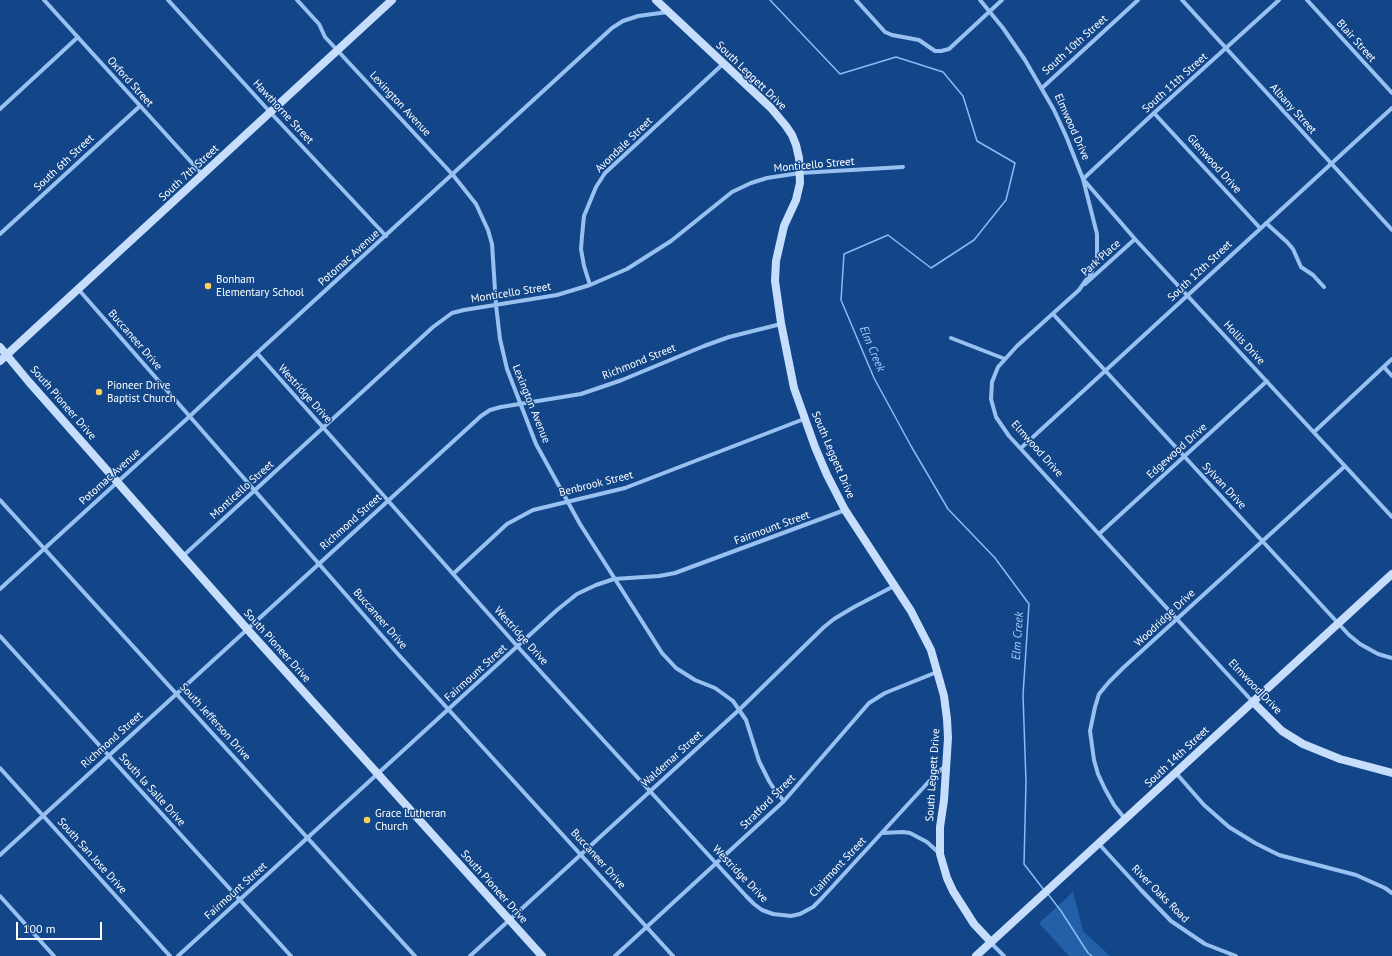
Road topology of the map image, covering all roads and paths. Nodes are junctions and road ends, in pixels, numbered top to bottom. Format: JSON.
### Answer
{"nodes":[{"id":1,"x":44,"y":0,"type":"edge"},
{"id":2,"x":168,"y":0,"type":"edge"},
{"id":3,"x":297,"y":0,"type":"edge"},
{"id":4,"x":392,"y":0,"type":"edge"},
{"id":5,"x":656,"y":0,"type":"edge"},
{"id":6,"x":856,"y":0,"type":"edge"},
{"id":7,"x":980,"y":0,"type":"edge"},
{"id":8,"x":1002,"y":0,"type":"edge"},
{"id":9,"x":1138,"y":0,"type":"edge"},
{"id":10,"x":1182,"y":0,"type":"edge"},
{"id":11,"x":1278,"y":0,"type":"edge"},
{"id":12,"x":1307,"y":0,"type":"edge"},
{"id":13,"x":990,"y":11,"type":"junction"},
{"id":14,"x":668,"y":12,"type":"junction"},
{"id":15,"x":78,"y":37,"type":"junction"},
{"id":16,"x":1226,"y":49,"type":"junction"},
{"id":17,"x":337,"y":50,"type":"junction"},
{"id":18,"x":723,"y":64,"type":"junction"},
{"id":19,"x":1042,"y":88,"type":"junction"},
{"id":20,"x":1392,"y":93,"type":"edge"},
{"id":21,"x":140,"y":106,"type":"junction"},
{"id":22,"x":1392,"y":108,"type":"edge"},
{"id":23,"x":0,"y":109,"type":"edge"},
{"id":24,"x":270,"y":112,"type":"junction"},
{"id":25,"x":1154,"y":113,"type":"junction"},
{"id":26,"x":1331,"y":164,"type":"junction"},
{"id":27,"x":903,"y":167,"type":"dead end"},
{"id":28,"x":800,"y":173,"type":"junction"},
{"id":29,"x":203,"y":175,"type":"junction"},
{"id":30,"x":453,"y":175,"type":"junction"},
{"id":31,"x":1083,"y":180,"type":"junction"},
{"id":32,"x":1266,"y":223,"type":"junction"},
{"id":33,"x":1260,"y":228,"type":"junction"},
{"id":34,"x":1392,"y":230,"type":"edge"},
{"id":35,"x":0,"y":234,"type":"edge"},
{"id":36,"x":386,"y":236,"type":"junction"},
{"id":37,"x":1135,"y":239,"type":"junction"},
{"id":38,"x":590,"y":285,"type":"junction"},
{"id":39,"x":1324,"y":287,"type":"dead end"},
{"id":40,"x":79,"y":290,"type":"junction"},
{"id":41,"x":1079,"y":290,"type":"junction"},
{"id":42,"x":1188,"y":295,"type":"junction"},
{"id":43,"x":496,"y":305,"type":"junction"},
{"id":44,"x":1053,"y":314,"type":"junction"},
{"id":45,"x":781,"y":323,"type":"junction"},
{"id":46,"x":951,"y":338,"type":"dead end"},
{"id":47,"x":0,"y":347,"type":"edge"},
{"id":48,"x":257,"y":353,"type":"junction"},
{"id":49,"x":3,"y":358,"type":"edge"},
{"id":50,"x":1005,"y":359,"type":"junction"},
{"id":51,"x":1392,"y":359,"type":"edge"},
{"id":52,"x":1384,"y":367,"type":"junction"},
{"id":53,"x":1105,"y":371,"type":"junction"},
{"id":54,"x":1392,"y":376,"type":"edge"},
{"id":55,"x":1268,"y":381,"type":"junction"},
{"id":56,"x":519,"y":404,"type":"junction"},
{"id":57,"x":190,"y":416,"type":"junction"},
{"id":58,"x":804,"y":419,"type":"junction"},
{"id":59,"x":324,"y":428,"type":"junction"},
{"id":60,"x":1314,"y":432,"type":"junction"},
{"id":61,"x":1021,"y":448,"type":"junction"},
{"id":62,"x":1185,"y":457,"type":"junction"},
{"id":63,"x":1345,"y":466,"type":"junction"},
{"id":64,"x":118,"y":483,"type":"junction"},
{"id":65,"x":254,"y":491,"type":"junction"},
{"id":66,"x":0,"y":500,"type":"edge"},
{"id":67,"x":388,"y":501,"type":"junction"},
{"id":68,"x":567,"y":501,"type":"junction"},
{"id":69,"x":845,"y":510,"type":"junction"},
{"id":70,"x":1392,"y":518,"type":"edge"},
{"id":71,"x":1099,"y":534,"type":"junction"},
{"id":72,"x":1262,"y":541,"type":"junction"},
{"id":73,"x":44,"y":548,"type":"junction"},
{"id":74,"x":182,"y":557,"type":"junction"},
{"id":75,"x":319,"y":564,"type":"junction"},
{"id":76,"x":453,"y":574,"type":"junction"},
{"id":77,"x":1392,"y":574,"type":"edge"},
{"id":78,"x":614,"y":579,"type":"junction"},
{"id":79,"x":894,"y":586,"type":"junction"},
{"id":80,"x":0,"y":589,"type":"edge"},
{"id":81,"x":1177,"y":619,"type":"junction"},
{"id":82,"x":1338,"y":624,"type":"junction"},
{"id":83,"x":248,"y":630,"type":"junction"},
{"id":84,"x":0,"y":636,"type":"edge"},
{"id":85,"x":518,"y":647,"type":"junction"},
{"id":86,"x":1392,"y":658,"type":"edge"},
{"id":87,"x":938,"y":672,"type":"junction"},
{"id":88,"x":177,"y":693,"type":"junction"},
{"id":89,"x":1253,"y":702,"type":"junction"},
{"id":90,"x":449,"y":709,"type":"junction"},
{"id":91,"x":740,"y":709,"type":"junction"},
{"id":92,"x":108,"y":755,"type":"junction"},
{"id":93,"x":945,"y":766,"type":"junction"},
{"id":94,"x":0,"y":768,"type":"edge"},
{"id":95,"x":1176,"y":773,"type":"junction"},
{"id":96,"x":1392,"y":773,"type":"edge"},
{"id":97,"x":377,"y":775,"type":"junction"},
{"id":98,"x":650,"y":791,"type":"junction"},
{"id":99,"x":784,"y":801,"type":"junction"},
{"id":100,"x":43,"y":815,"type":"junction"},
{"id":101,"x":1125,"y":819,"type":"junction"},
{"id":102,"x":882,"y":833,"type":"junction"},
{"id":103,"x":308,"y":838,"type":"junction"},
{"id":104,"x":1099,"y":844,"type":"junction"},
{"id":105,"x":581,"y":854,"type":"junction"},
{"id":106,"x":940,"y":854,"type":"junction"},
{"id":107,"x":0,"y":855,"type":"edge"},
{"id":108,"x":717,"y":863,"type":"junction"},
{"id":109,"x":1392,"y":893,"type":"edge"},
{"id":110,"x":0,"y":896,"type":"edge"},
{"id":111,"x":240,"y":900,"type":"junction"},
{"id":112,"x":782,"y":916,"type":"joint"},
{"id":113,"x":509,"y":920,"type":"junction"},
{"id":114,"x":647,"y":927,"type":"junction"},
{"id":115,"x":991,"y":942,"type":"junction"},
{"id":116,"x":54,"y":956,"type":"edge"},
{"id":117,"x":170,"y":956,"type":"edge"},
{"id":118,"x":178,"y":956,"type":"edge"},
{"id":119,"x":291,"y":956,"type":"edge"},
{"id":120,"x":415,"y":956,"type":"edge"},
{"id":121,"x":470,"y":956,"type":"edge"},
{"id":122,"x":542,"y":956,"type":"edge"},
{"id":123,"x":615,"y":956,"type":"edge"},
{"id":124,"x":673,"y":956,"type":"edge"},
{"id":125,"x":976,"y":956,"type":"edge"},
{"id":126,"x":1004,"y":956,"type":"edge"},
{"id":127,"x":1236,"y":956,"type":"edge"}],
"edges":[{"from":1,"to":15,"type":"street","name":"Oxford Street"},
{"from":2,"to":24,"type":"street","name":"Hawthorne Street"},
{"from":3,"to":17,"type":"street","name":"Lexington Avenue"},
{"from":4,"to":17,"type":"street","name":"South 7th Street"},
{"from":5,"to":14,"type":"street","name":"South Leggett Drive"},
{"from":6,"to":13,"type":"street"},
{"from":7,"to":13,"type":"street","name":"Elmwood Drive"},
{"from":8,"to":13,"type":"street"},
{"from":9,"to":19,"type":"street","name":"South 10th Street"},
{"from":10,"to":16,"type":"street","name":"Albany Street"},
{"from":11,"to":16,"type":"street","name":"South 11th Street"},
{"from":12,"to":20,"type":"street","name":"Blair Street"},
{"from":13,"to":19,"type":"street","name":"Elmwood Drive"},
{"from":14,"to":18,"type":"street","name":"South Leggett Drive"},
{"from":14,"to":30,"type":"street","name":"Potomac Avenue"},
{"from":15,"to":21,"type":"street","name":"Oxford Street"},
{"from":15,"to":23,"type":"street"},
{"from":16,"to":25,"type":"street","name":"South 11th Street"},
{"from":16,"to":26,"type":"street","name":"Albany Street"},
{"from":17,"to":24,"type":"street","name":"South 7th Street"},
{"from":17,"to":30,"type":"street","name":"Lexington Avenue"},
{"from":18,"to":28,"type":"street","name":"South Leggett Drive"},
{"from":18,"to":38,"type":"street","name":"Avondale Street"},
{"from":19,"to":31,"type":"street","name":"Elmwood Drive"},
{"from":21,"to":29,"type":"street","name":"Oxford Street"},
{"from":21,"to":35,"type":"street","name":"South 6th Street"},
{"from":22,"to":26,"type":"street","name":"South 12th Street"},
{"from":24,"to":29,"type":"street","name":"South 7th Street"},
{"from":24,"to":36,"type":"street","name":"Hawthorne Street"},
{"from":25,"to":31,"type":"street","name":"South 11th Street"},
{"from":25,"to":33,"type":"street","name":"Glenwood Drive"},
{"from":26,"to":32,"type":"street","name":"South 12th Street"},
{"from":26,"to":34,"type":"street","name":"Albany Street"},
{"from":27,"to":28,"type":"street","name":"Monticello Street"},
{"from":28,"to":38,"type":"street","name":"Monticello Street"},
{"from":28,"to":45,"type":"street","name":"South Leggett Drive"},
{"from":29,"to":40,"type":"street","name":"South 7th Street"},
{"from":30,"to":36,"type":"street","name":"Potomac Avenue"},
{"from":30,"to":43,"type":"street","name":"Lexington Avenue"},
{"from":31,"to":37,"type":"street","name":"Hollis Drive"},
{"from":31,"to":41,"type":"street","name":"Elmwood Drive"},
{"from":32,"to":33,"type":"street","name":"South 12th Street"},
{"from":32,"to":39,"type":"street"},
{"from":33,"to":42,"type":"street","name":"South 12th Street"},
{"from":36,"to":48,"type":"street","name":"Potomac Avenue"},
{"from":37,"to":41,"type":"street","name":"Park Place"},
{"from":37,"to":42,"type":"street","name":"Hollis Drive"},
{"from":38,"to":43,"type":"street","name":"Monticello Street"},
{"from":40,"to":49,"type":"street","name":"South 7th Street"},
{"from":40,"to":57,"type":"street","name":"Buccaneer Drive"},
{"from":41,"to":44,"type":"street","name":"Elmwood Drive"},
{"from":42,"to":53,"type":"street","name":"South 12th Street"},
{"from":42,"to":55,"type":"street","name":"Hollis Drive"},
{"from":43,"to":56,"type":"street","name":"Lexington Avenue"},
{"from":43,"to":59,"type":"street","name":"Monticello Street"},
{"from":44,"to":50,"type":"street","name":"Elmwood Drive"},
{"from":44,"to":53,"type":"street","name":"Sylvan Drive"},
{"from":45,"to":56,"type":"street","name":"Richmond Street"},
{"from":45,"to":58,"type":"street","name":"South Leggett Drive"},
{"from":46,"to":50,"type":"street"},
{"from":47,"to":49,"type":"street","name":"South Pioneer Drive"},
{"from":48,"to":57,"type":"street","name":"Potomac Avenue"},
{"from":48,"to":59,"type":"street","name":"Westridge Drive"},
{"from":49,"to":64,"type":"street","name":"South Pioneer Drive"},
{"from":50,"to":61,"type":"street","name":"Elmwood Drive"},
{"from":51,"to":52,"type":"street"},
{"from":52,"to":54,"type":"street"},
{"from":52,"to":60,"type":"street"},
{"from":53,"to":61,"type":"street","name":"South 12th Street"},
{"from":53,"to":62,"type":"street","name":"Sylvan Drive"},
{"from":55,"to":60,"type":"street","name":"Hollis Drive"},
{"from":55,"to":62,"type":"street","name":"Edgewood Drive"},
{"from":56,"to":67,"type":"street","name":"Richmond Street"},
{"from":56,"to":68,"type":"street","name":"Lexington Avenue"},
{"from":57,"to":64,"type":"street","name":"Potomac Avenue"},
{"from":57,"to":65,"type":"street","name":"Buccaneer Drive"},
{"from":58,"to":68,"type":"street","name":"Benbrook Street"},
{"from":58,"to":69,"type":"street","name":"South Leggett Drive"},
{"from":59,"to":65,"type":"street","name":"Monticello Street"},
{"from":59,"to":67,"type":"street","name":"Westridge Drive"},
{"from":60,"to":63,"type":"street","name":"Hollis Drive"},
{"from":61,"to":71,"type":"street","name":"Elmwood Drive"},
{"from":62,"to":71,"type":"street","name":"Edgewood Drive"},
{"from":62,"to":72,"type":"street","name":"Sylvan Drive"},
{"from":63,"to":70,"type":"street","name":"Hollis Drive"},
{"from":63,"to":72,"type":"street","name":"Woodridge Drive"},
{"from":64,"to":73,"type":"street","name":"Potomac Avenue"},
{"from":64,"to":74,"type":"street","name":"South Pioneer Drive"},
{"from":65,"to":74,"type":"street","name":"Monticello Street"},
{"from":65,"to":75,"type":"street","name":"Buccaneer Drive"},
{"from":66,"to":73,"type":"street","name":"South Jefferson Drive"},
{"from":67,"to":75,"type":"street","name":"Richmond Street"},
{"from":67,"to":76,"type":"street","name":"Westridge Drive"},
{"from":68,"to":76,"type":"street","name":"Benbrook Street"},
{"from":68,"to":78,"type":"street","name":"Lexington Avenue"},
{"from":69,"to":78,"type":"street","name":"Fairmount Street"},
{"from":69,"to":79,"type":"street","name":"South Leggett Drive"},
{"from":71,"to":81,"type":"street","name":"Elmwood Drive"},
{"from":72,"to":81,"type":"street","name":"Woodridge Drive"},
{"from":72,"to":82,"type":"street","name":"Sylvan Drive"},
{"from":73,"to":80,"type":"street","name":"Potomac Avenue"},
{"from":73,"to":88,"type":"street","name":"South Jefferson Drive"},
{"from":74,"to":83,"type":"street","name":"South Pioneer Drive"},
{"from":75,"to":83,"type":"street","name":"Richmond Street"},
{"from":75,"to":90,"type":"street","name":"Buccaneer Drive"},
{"from":76,"to":85,"type":"street","name":"Westridge Drive"},
{"from":77,"to":82,"type":"street","name":"South 14th Street"},
{"from":78,"to":85,"type":"street","name":"Fairmount Street"},
{"from":78,"to":91,"type":"street","name":"Lexington Avenue"},
{"from":79,"to":87,"type":"street","name":"South Leggett Drive"},
{"from":79,"to":91,"type":"street","name":"Waldemar Street"},
{"from":81,"to":89,"type":"street","name":"Elmwood Drive"},
{"from":81,"to":101,"type":"street","name":"Woodridge Drive"},
{"from":82,"to":86,"type":"street","name":"Sylvan Drive"},
{"from":82,"to":89,"type":"street","name":"South 14th Street"},
{"from":83,"to":88,"type":"street","name":"Richmond Street"},
{"from":83,"to":97,"type":"street","name":"South Pioneer Drive"},
{"from":84,"to":92,"type":"street","name":"South la Salle Drive"},
{"from":85,"to":90,"type":"street","name":"Fairmount Street"},
{"from":85,"to":98,"type":"street","name":"Westridge Drive"},
{"from":87,"to":93,"type":"street","name":"South Leggett Drive"},
{"from":87,"to":99,"type":"street","name":"Stratford Street"},
{"from":88,"to":92,"type":"street","name":"Richmond Street"},
{"from":88,"to":103,"type":"street","name":"South Jefferson Drive"},
{"from":89,"to":95,"type":"street","name":"South 14th Street"},
{"from":89,"to":96,"type":"street","name":"Elmwood Drive"},
{"from":90,"to":97,"type":"street","name":"Fairmount Street"},
{"from":90,"to":105,"type":"street","name":"Buccaneer Drive"},
{"from":91,"to":98,"type":"street","name":"Waldemar Street"},
{"from":91,"to":99,"type":"street","name":"Lexington Avenue"},
{"from":92,"to":100,"type":"street","name":"Richmond Street"},
{"from":92,"to":111,"type":"street","name":"South la Salle Drive"},
{"from":93,"to":102,"type":"street","name":"Clairmont Street"},
{"from":93,"to":106,"type":"street","name":"South Leggett Drive"},
{"from":94,"to":100,"type":"street","name":"South San Jose Drive"},
{"from":95,"to":101,"type":"street","name":"South 14th Street"},
{"from":95,"to":109,"type":"street"},
{"from":97,"to":103,"type":"street","name":"Fairmount Street"},
{"from":97,"to":113,"type":"street","name":"South Pioneer Drive"},
{"from":98,"to":105,"type":"street","name":"Waldemar Street"},
{"from":98,"to":108,"type":"street","name":"Westridge Drive"},
{"from":99,"to":108,"type":"street","name":"Stratford Street"},
{"from":100,"to":107,"type":"street","name":"Richmond Street"},
{"from":100,"to":117,"type":"street","name":"South San Jose Drive"},
{"from":101,"to":104,"type":"street","name":"South 14th Street"},
{"from":102,"to":106,"type":"street","name":"Clairmont Street"},
{"from":102,"to":112,"type":"street","name":"Clairmont Street"},
{"from":103,"to":111,"type":"street","name":"Fairmount Street"},
{"from":103,"to":120,"type":"street","name":"South Jefferson Drive"},
{"from":104,"to":115,"type":"street","name":"South 14th Street"},
{"from":104,"to":127,"type":"street","name":"River Oaks Road"},
{"from":105,"to":113,"type":"street","name":"Waldemar Street"},
{"from":105,"to":114,"type":"street","name":"Buccaneer Drive"},
{"from":106,"to":115,"type":"street","name":"South Leggett Drive"},
{"from":108,"to":112,"type":"street","name":"Westridge Drive"},
{"from":108,"to":114,"type":"street","name":"Stratford Street"},
{"from":110,"to":116,"type":"street"},
{"from":111,"to":118,"type":"street","name":"Fairmount Street"},
{"from":111,"to":119,"type":"street","name":"South la Salle Drive"},
{"from":113,"to":121,"type":"street","name":"Waldemar Street"},
{"from":113,"to":122,"type":"street","name":"South Pioneer Drive"},
{"from":114,"to":123,"type":"street","name":"Stratford Street"},
{"from":114,"to":124,"type":"street","name":"Buccaneer Drive"},
{"from":115,"to":125,"type":"street","name":"South 14th Street"},
{"from":115,"to":126,"type":"street"}]}
